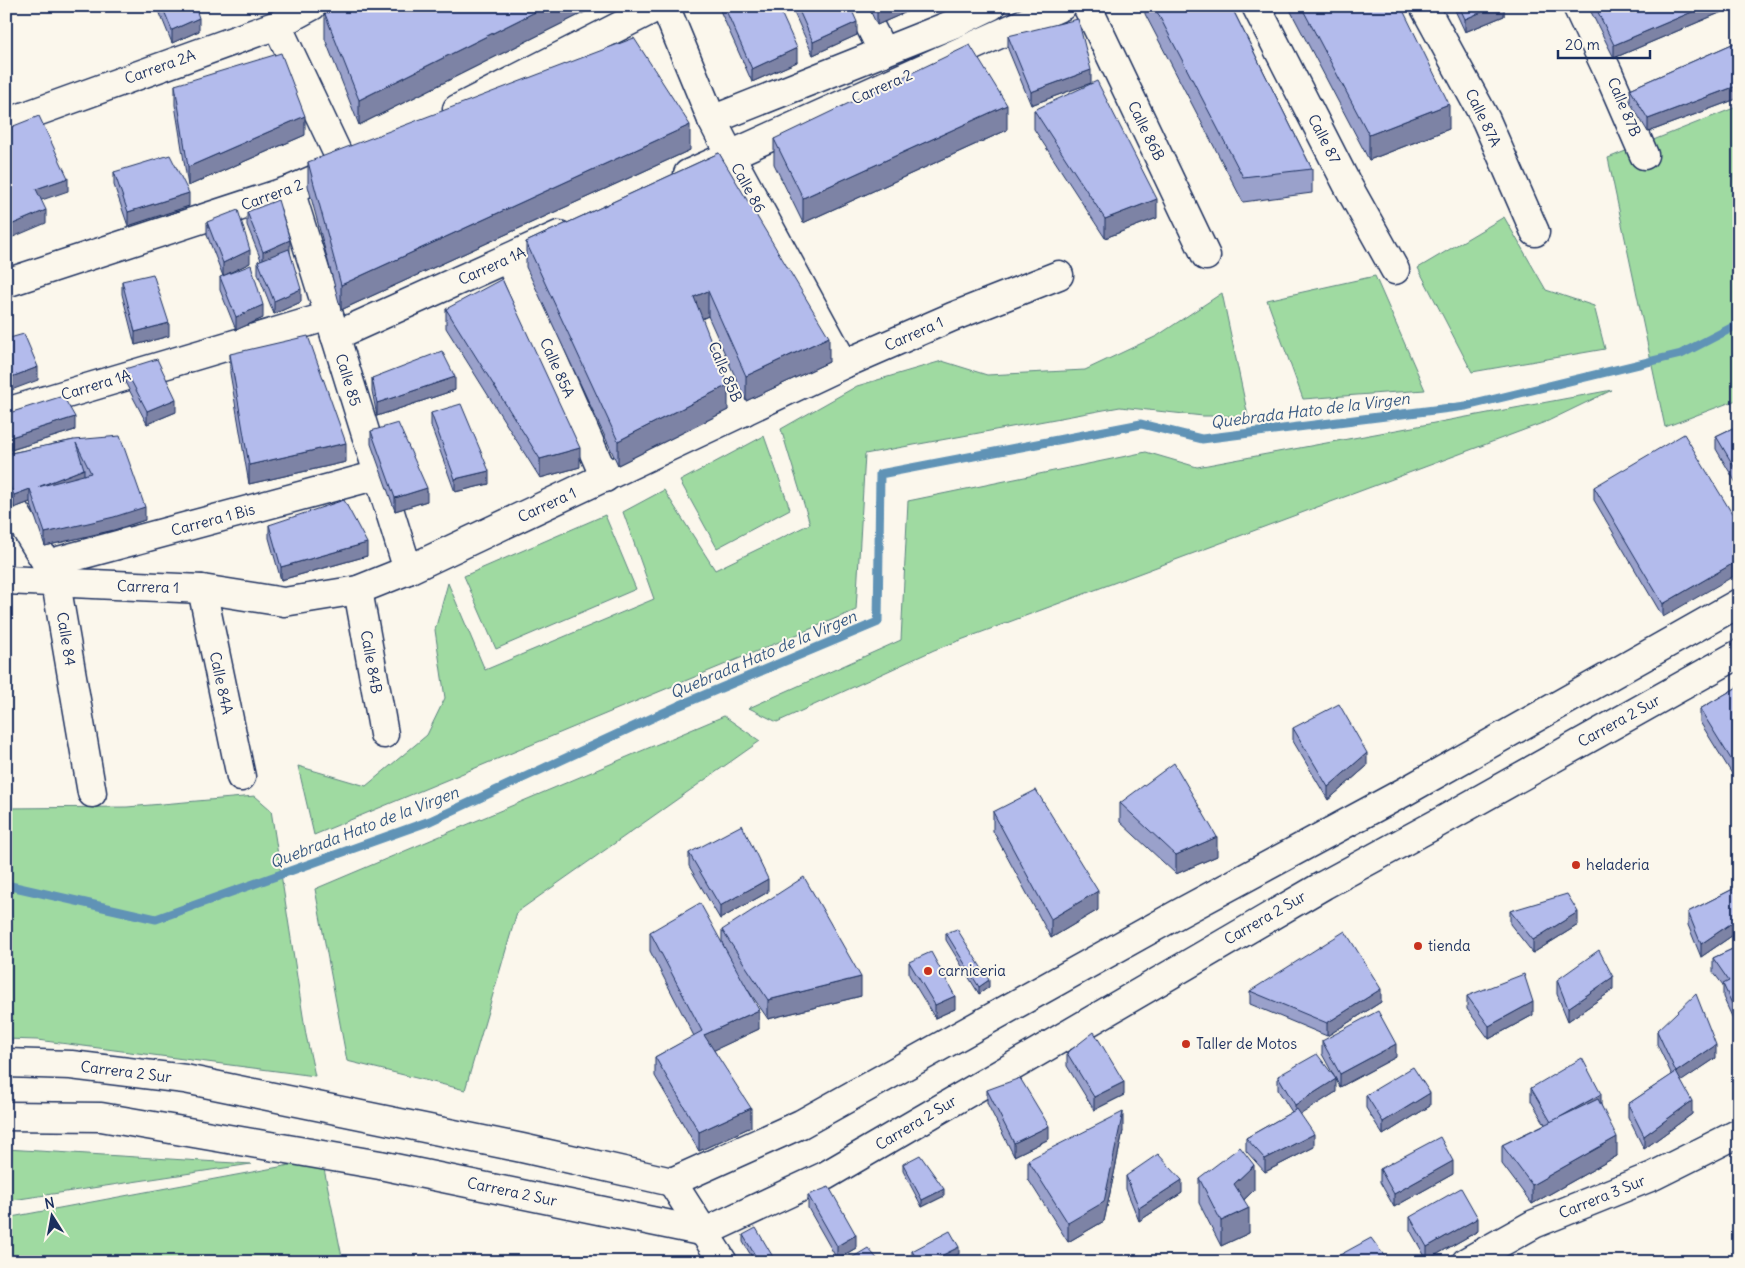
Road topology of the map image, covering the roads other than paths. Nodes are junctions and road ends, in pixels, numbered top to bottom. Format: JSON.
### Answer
{"nodes":[{"id":1,"x":312,"y":6,"type":"edge"},
{"id":2,"x":659,"y":6,"type":"edge"},
{"id":3,"x":665,"y":6,"type":"edge"},
{"id":4,"x":860,"y":6,"type":"edge"},
{"id":5,"x":991,"y":6,"type":"edge"},
{"id":6,"x":1062,"y":6,"type":"edge"},
{"id":7,"x":1087,"y":6,"type":"edge"},
{"id":8,"x":1256,"y":6,"type":"edge"},
{"id":9,"x":1424,"y":6,"type":"edge"},
{"id":10,"x":1577,"y":6,"type":"edge"},
{"id":11,"x":954,"y":14,"type":"edge"},
{"id":12,"x":277,"y":25,"type":"junction"},
{"id":13,"x":883,"y":52,"type":"junction"},
{"id":14,"x":712,"y":120,"type":"junction"},
{"id":15,"x":432,"y":122,"type":"edge"},
{"id":16,"x":6,"y":123,"type":"edge"},
{"id":17,"x":1644,"y":154,"type":"dead end"},
{"id":18,"x":730,"y":155,"type":"junction"},
{"id":19,"x":668,"y":184,"type":"edge"},
{"id":20,"x":290,"y":190,"type":"junction"},
{"id":21,"x":580,"y":225,"type":"edge"},
{"id":22,"x":1535,"y":232,"type":"dead end"},
{"id":23,"x":1206,"y":256,"type":"dead end"},
{"id":24,"x":510,"y":258,"type":"junction"},
{"id":25,"x":1395,"y":270,"type":"dead end"},
{"id":26,"x":1059,"y":276,"type":"dead end"},
{"id":27,"x":6,"y":283,"type":"edge"},
{"id":28,"x":332,"y":326,"type":"junction"},
{"id":29,"x":708,"y":331,"type":"edge"},
{"id":30,"x":844,"y":364,"type":"junction"},
{"id":31,"x":6,"y":412,"type":"edge"},
{"id":32,"x":743,"y":412,"type":"junction"},
{"id":33,"x":378,"y":475,"type":"junction"},
{"id":34,"x":605,"y":478,"type":"junction"},
{"id":35,"x":6,"y":497,"type":"edge"},
{"id":36,"x":408,"y":570,"type":"junction"},
{"id":37,"x":52,"y":574,"type":"junction"},
{"id":38,"x":6,"y":580,"type":"edge"},
{"id":39,"x":202,"y":588,"type":"junction"},
{"id":40,"x":358,"y":590,"type":"junction"},
{"id":41,"x":1739,"y":603,"type":"edge"},
{"id":42,"x":1739,"y":654,"type":"edge"},
{"id":43,"x":384,"y":734,"type":"dead end"},
{"id":44,"x":241,"y":777,"type":"dead end"},
{"id":45,"x":92,"y":793,"type":"dead end"},
{"id":46,"x":1370,"y":810,"type":"junction"},
{"id":47,"x":1392,"y":848,"type":"junction"},
{"id":48,"x":6,"y":1063,"type":"edge"},
{"id":49,"x":6,"y":1116,"type":"edge"},
{"id":50,"x":1739,"y":1133,"type":"edge"},
{"id":51,"x":672,"y":1182,"type":"junction"},
{"id":52,"x":706,"y":1232,"type":"junction"},
{"id":53,"x":723,"y":1262,"type":"edge"},
{"id":54,"x":1466,"y":1262,"type":"edge"}],
"edges":[{"from":1,"to":12,"type":"street","name":"Carrera 2A"},
{"from":2,"to":15,"type":"street"},
{"from":3,"to":14,"type":"street","name":"Calle 86"},
{"from":4,"to":13,"type":"street"},
{"from":5,"to":11,"type":"street","name":"Carrera 2"},
{"from":6,"to":18,"type":"street","name":"Carrera 2"},
{"from":7,"to":23,"type":"street","name":"Calle 86B"},
{"from":8,"to":25,"type":"street","name":"Calle 87"},
{"from":9,"to":22,"type":"street","name":"Calle 87A"},
{"from":10,"to":17,"type":"street","name":"Calle 87B"},
{"from":11,"to":13,"type":"street","name":"Carrera 2"},
{"from":12,"to":16,"type":"street","name":"Carrera 2A"},
{"from":12,"to":20,"type":"street","name":"Carrera 2"},
{"from":13,"to":14,"type":"street","name":"Carrera 2"},
{"from":14,"to":18,"type":"street","name":"Calle 86"},
{"from":18,"to":19,"type":"street"},
{"from":18,"to":30,"type":"street","name":"Calle 86"},
{"from":20,"to":27,"type":"street","name":"Carrera 2"},
{"from":20,"to":28,"type":"street","name":"Calle 85"},
{"from":21,"to":24,"type":"street","name":"Carrera 1A"},
{"from":24,"to":28,"type":"street","name":"Carrera 1A"},
{"from":24,"to":34,"type":"street","name":"Calle 85A"},
{"from":26,"to":30,"type":"street","name":"Carrera 1"},
{"from":28,"to":31,"type":"street","name":"Carrera 1A"},
{"from":28,"to":33,"type":"street","name":"Calle 85"},
{"from":29,"to":32,"type":"street","name":"Calle 85B"},
{"from":30,"to":32,"type":"street","name":"Carrera 1"},
{"from":32,"to":34,"type":"street","name":"Carrera 1"},
{"from":33,"to":36,"type":"street","name":"Calle 85"},
{"from":33,"to":37,"type":"street","name":"Carrera 1 Bis"},
{"from":34,"to":36,"type":"street","name":"Carrera 1"},
{"from":35,"to":37,"type":"street","name":"Calle 84"},
{"from":36,"to":40,"type":"street","name":"Carrera 1"},
{"from":37,"to":38,"type":"street","name":"Carrera 1"},
{"from":37,"to":39,"type":"street","name":"Carrera 1"},
{"from":37,"to":45,"type":"street","name":"Calle 84"},
{"from":39,"to":40,"type":"street","name":"Carrera 1"},
{"from":39,"to":44,"type":"street","name":"Calle 84A"},
{"from":40,"to":43,"type":"street","name":"Calle 84B"},
{"from":41,"to":46,"type":"street"},
{"from":42,"to":47,"type":"street","name":"Carrera 2 Sur"},
{"from":46,"to":47,"type":"street"},
{"from":46,"to":51,"type":"street"},
{"from":47,"to":52,"type":"street","name":"Carrera 2 Sur"},
{"from":48,"to":51,"type":"street","name":"Carrera 2 Sur"},
{"from":49,"to":52,"type":"street","name":"Carrera 2 Sur"},
{"from":50,"to":54,"type":"street","name":"Carrera 3 Sur"},
{"from":51,"to":52,"type":"street"},
{"from":52,"to":53,"type":"street"}]}
